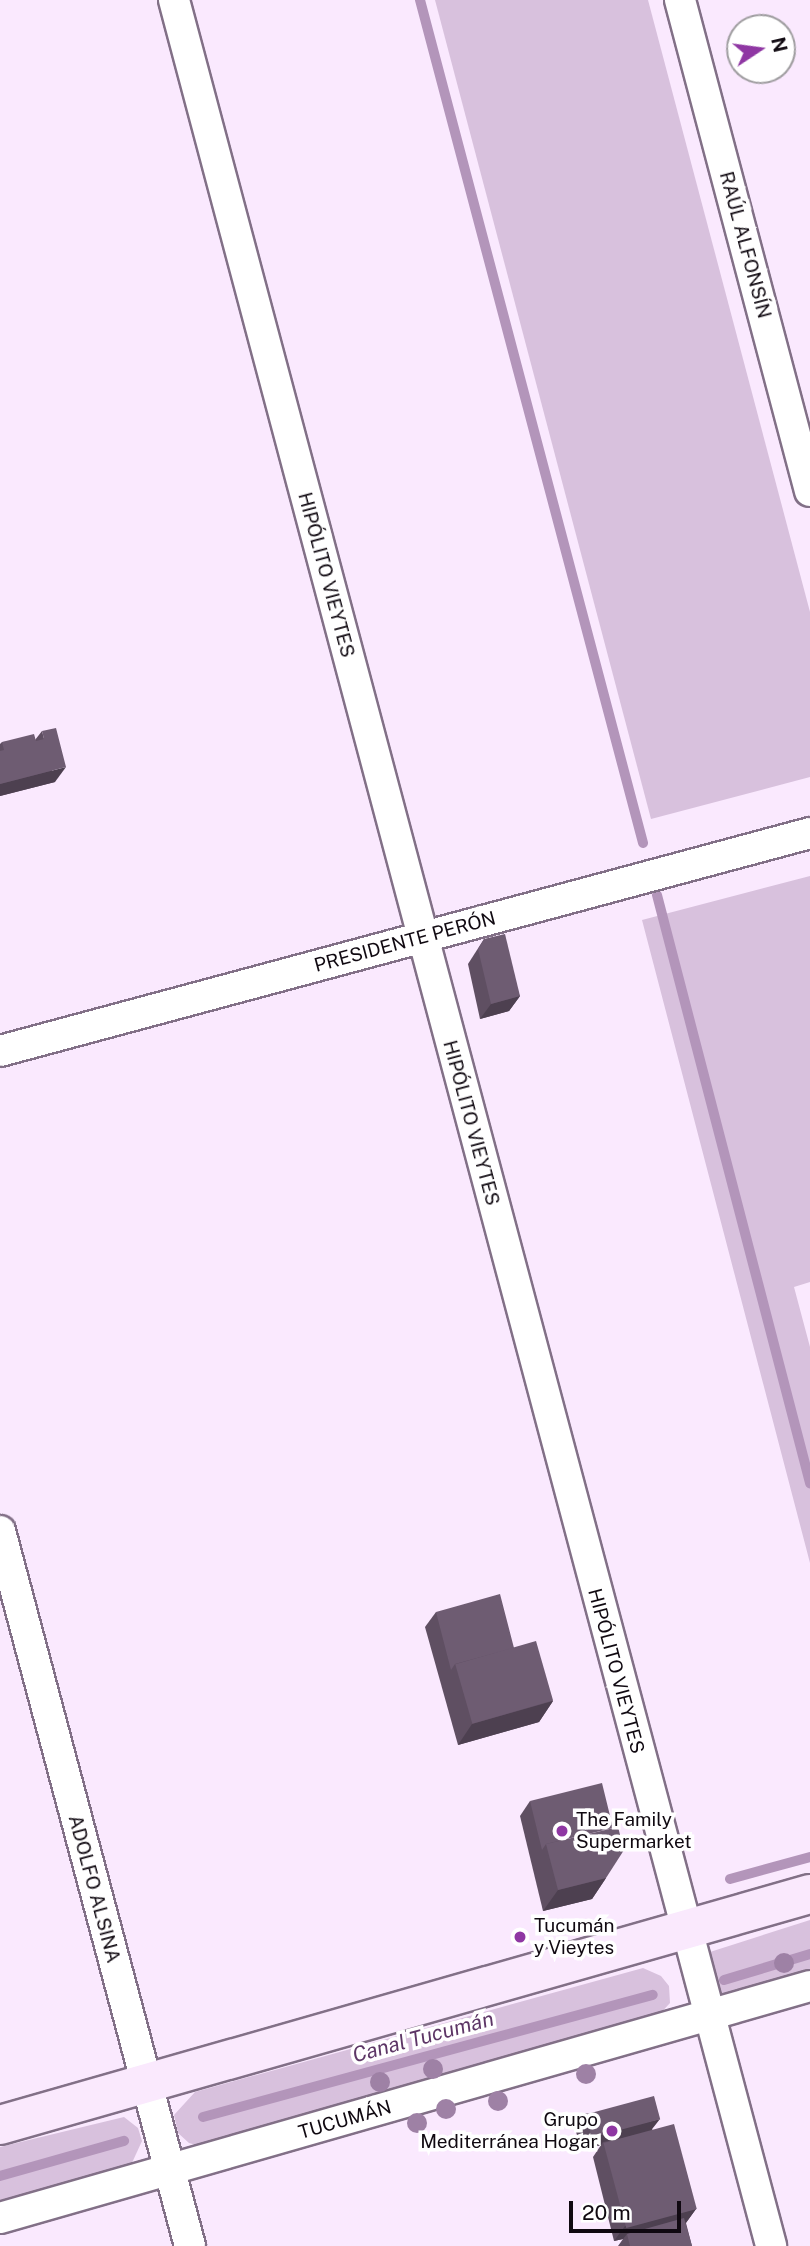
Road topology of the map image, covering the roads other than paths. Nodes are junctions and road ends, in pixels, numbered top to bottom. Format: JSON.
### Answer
{"nodes":[{"id":1,"x":174,"y":0,"type":"edge"},
{"id":2,"x":680,"y":0,"type":"edge"},
{"id":3,"x":810,"y":491,"type":"edge"},
{"id":4,"x":810,"y":833,"type":"edge"},
{"id":5,"x":422,"y":937,"type":"junction"},
{"id":6,"x":0,"y":1051,"type":"edge"},
{"id":7,"x":0,"y":1531,"type":"edge"},
{"id":8,"x":810,"y":1895,"type":"edge"},
{"id":9,"x":685,"y":1932,"type":"junction"},
{"id":10,"x":810,"y":1986,"type":"edge"},
{"id":11,"x":708,"y":2014,"type":"junction"},
{"id":12,"x":146,"y":2085,"type":"junction"},
{"id":13,"x":0,"y":2125,"type":"edge"},
{"id":14,"x":170,"y":2171,"type":"junction"},
{"id":15,"x":0,"y":2218,"type":"edge"},
{"id":16,"x":190,"y":2246,"type":"edge"},
{"id":17,"x":771,"y":2246,"type":"edge"}],
"edges":[{"from":1,"to":5,"type":"street","name":"HIPÓLITO VIEYTES"},
{"from":2,"to":3,"type":"street","name":"RAÚL ALFONSÍN"},
{"from":4,"to":5,"type":"street","name":"PRESIDENTE PERÓN"},
{"from":5,"to":6,"type":"street","name":"PRESIDENTE PERÓN"},
{"from":5,"to":9,"type":"street","name":"HIPÓLITO VIEYTES"},
{"from":7,"to":12,"type":"street","name":"ADOLFO ALSINA"},
{"from":8,"to":9,"type":"main road"},
{"from":9,"to":11,"type":"street","name":"HIPÓLITO VIEYTES"},
{"from":9,"to":12,"type":"main road"},
{"from":10,"to":11,"type":"street","name":"TUCUMÁN"},
{"from":11,"to":14,"type":"street","name":"TUCUMÁN"},
{"from":11,"to":17,"type":"street","name":"HIPÓLITO VIEYTES"},
{"from":12,"to":13,"type":"main road"},
{"from":12,"to":14,"type":"street","name":"ADOLFO ALSINA"},
{"from":14,"to":15,"type":"street","name":"TUCUMÁN"},
{"from":14,"to":16,"type":"street","name":"ADOLFO ALSINA"}]}
